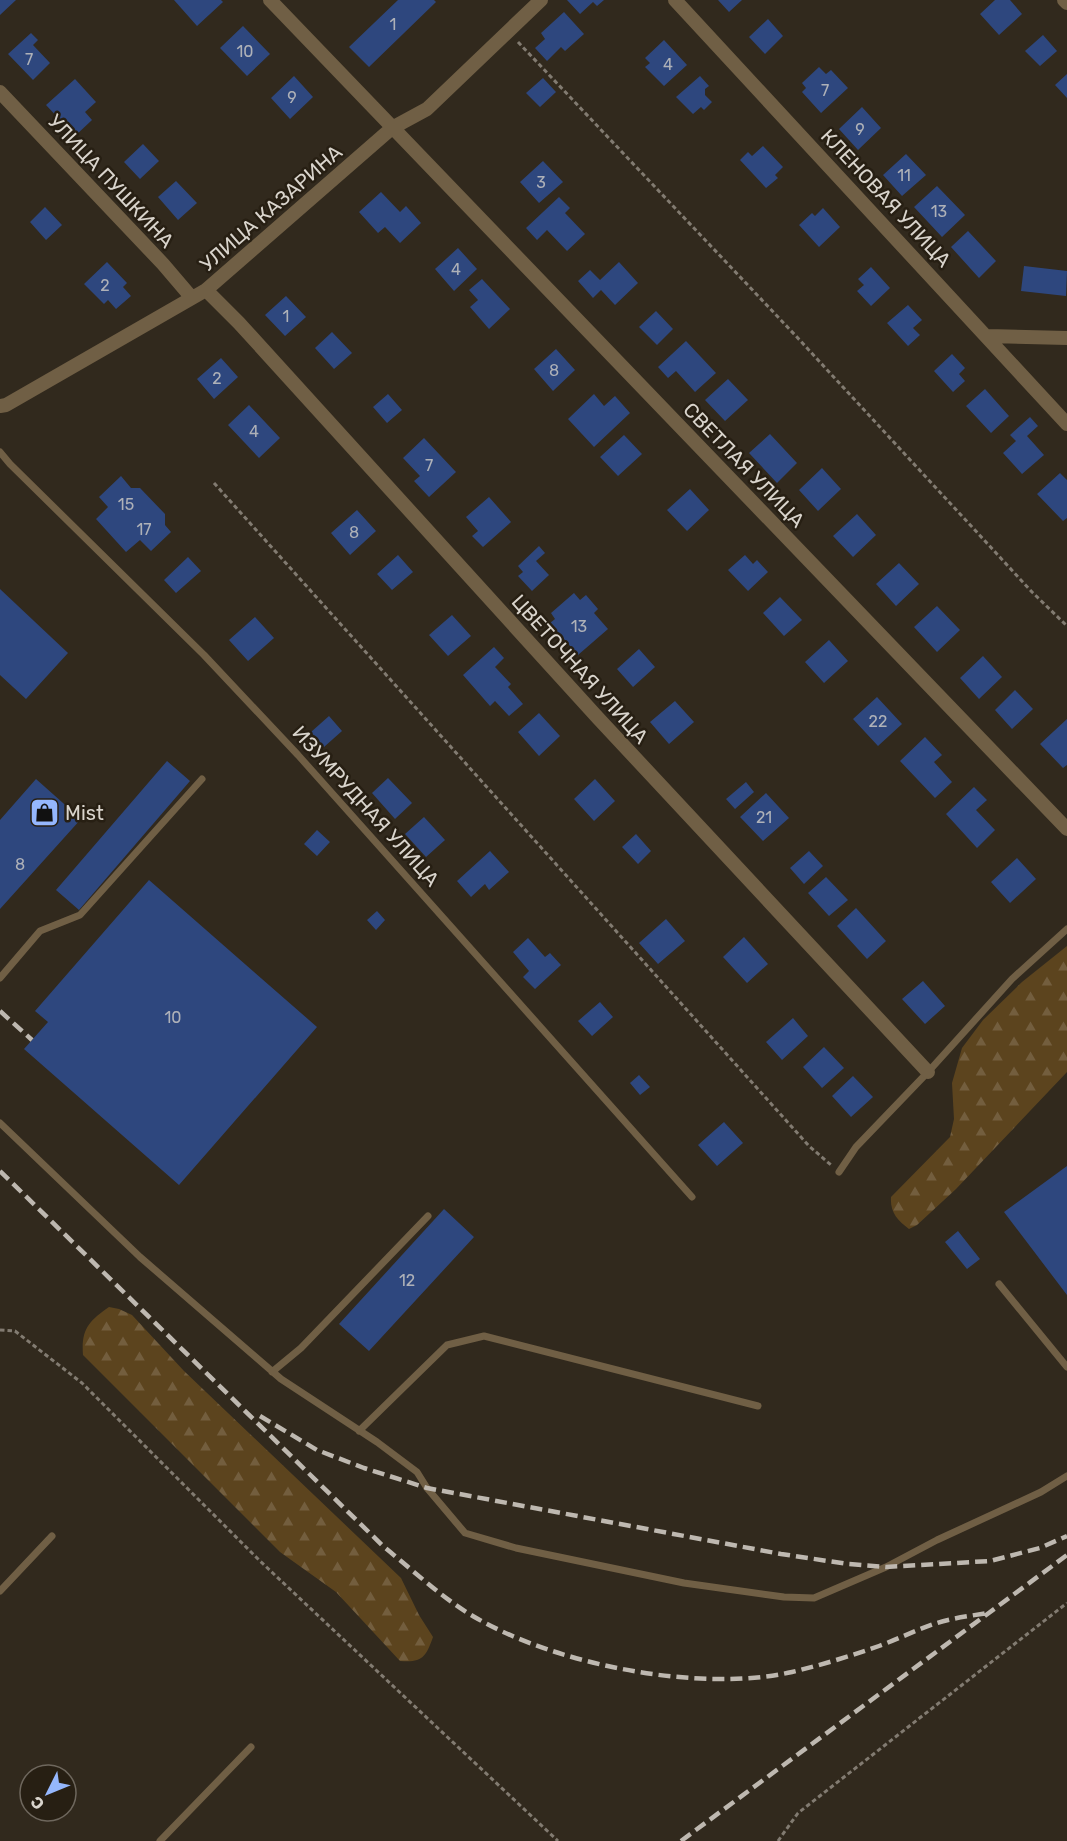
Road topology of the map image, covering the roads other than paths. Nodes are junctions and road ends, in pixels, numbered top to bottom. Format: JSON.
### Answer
{"nodes":[{"id":1,"x":270,"y":0,"type":"edge"},
{"id":2,"x":541,"y":0,"type":"edge"},
{"id":3,"x":675,"y":0,"type":"edge"},
{"id":4,"x":1064,"y":0,"type":"edge"},
{"id":5,"x":1067,"y":3,"type":"edge"},
{"id":6,"x":0,"y":92,"type":"edge"},
{"id":7,"x":392,"y":128,"type":"junction"},
{"id":8,"x":206,"y":290,"type":"junction"},
{"id":9,"x":192,"y":298,"type":"junction"},
{"id":10,"x":988,"y":336,"type":"junction"},
{"id":11,"x":1067,"y":338,"type":"edge"},
{"id":12,"x":0,"y":406,"type":"edge"},
{"id":13,"x":1067,"y":423,"type":"edge"},
{"id":14,"x":0,"y":452,"type":"edge"},
{"id":15,"x":202,"y":779,"type":"dead end"},
{"id":16,"x":1067,"y":830,"type":"edge"},
{"id":17,"x":1067,"y":928,"type":"edge"},
{"id":18,"x":0,"y":978,"type":"edge"},
{"id":19,"x":928,"y":1072,"type":"junction"},
{"id":20,"x":0,"y":1123,"type":"edge"},
{"id":21,"x":839,"y":1172,"type":"road end"},
{"id":22,"x":692,"y":1197,"type":"dead end"},
{"id":23,"x":428,"y":1216,"type":"dead end"},
{"id":24,"x":999,"y":1284,"type":"dead end"},
{"id":25,"x":1067,"y":1367,"type":"edge"},
{"id":26,"x":272,"y":1372,"type":"junction"},
{"id":27,"x":758,"y":1406,"type":"dead end"},
{"id":28,"x":359,"y":1431,"type":"junction"},
{"id":29,"x":1067,"y":1476,"type":"edge"},
{"id":30,"x":52,"y":1536,"type":"dead end"},
{"id":31,"x":0,"y":1591,"type":"edge"},
{"id":32,"x":251,"y":1748,"type":"dead end"},
{"id":33,"x":160,"y":1841,"type":"edge"}],
"edges":[{"from":1,"to":7,"type":"street","name":"СВЕТЛАЯ УЛИЦА"},
{"from":2,"to":7,"type":"street","name":"УЛИЦА КАЗАРИНА"},
{"from":3,"to":10,"type":"street","name":"КЛЕНОВАЯ УЛИЦА"},
{"from":4,"to":5,"type":"street"},
{"from":6,"to":9,"type":"street","name":"УЛИЦА ПУШКИНА"},
{"from":7,"to":8,"type":"street","name":"УЛИЦА КАЗАРИНА"},
{"from":7,"to":16,"type":"street","name":"СВЕТЛАЯ УЛИЦА"},
{"from":8,"to":9,"type":"street","name":"УЛИЦА КАЗАРИНА"},
{"from":8,"to":19,"type":"street","name":"ЦВЕТОЧНАЯ УЛИЦА"},
{"from":9,"to":12,"type":"street","name":"УЛИЦА КАЗАРИНА"},
{"from":10,"to":11,"type":"street"},
{"from":10,"to":13,"type":"street","name":"КЛЕНОВАЯ УЛИЦА"},
{"from":14,"to":22,"type":"lane","name":"ИЗУМРУДНАЯ УЛИЦА"},
{"from":15,"to":18,"type":"lane"},
{"from":17,"to":19,"type":"lane"},
{"from":19,"to":21,"type":"lane"},
{"from":20,"to":26,"type":"lane"},
{"from":23,"to":26,"type":"lane"},
{"from":24,"to":25,"type":"lane"},
{"from":26,"to":28,"type":"lane"},
{"from":27,"to":28,"type":"lane"},
{"from":28,"to":29,"type":"lane"},
{"from":30,"to":31,"type":"lane"},
{"from":32,"to":33,"type":"lane"}]}
